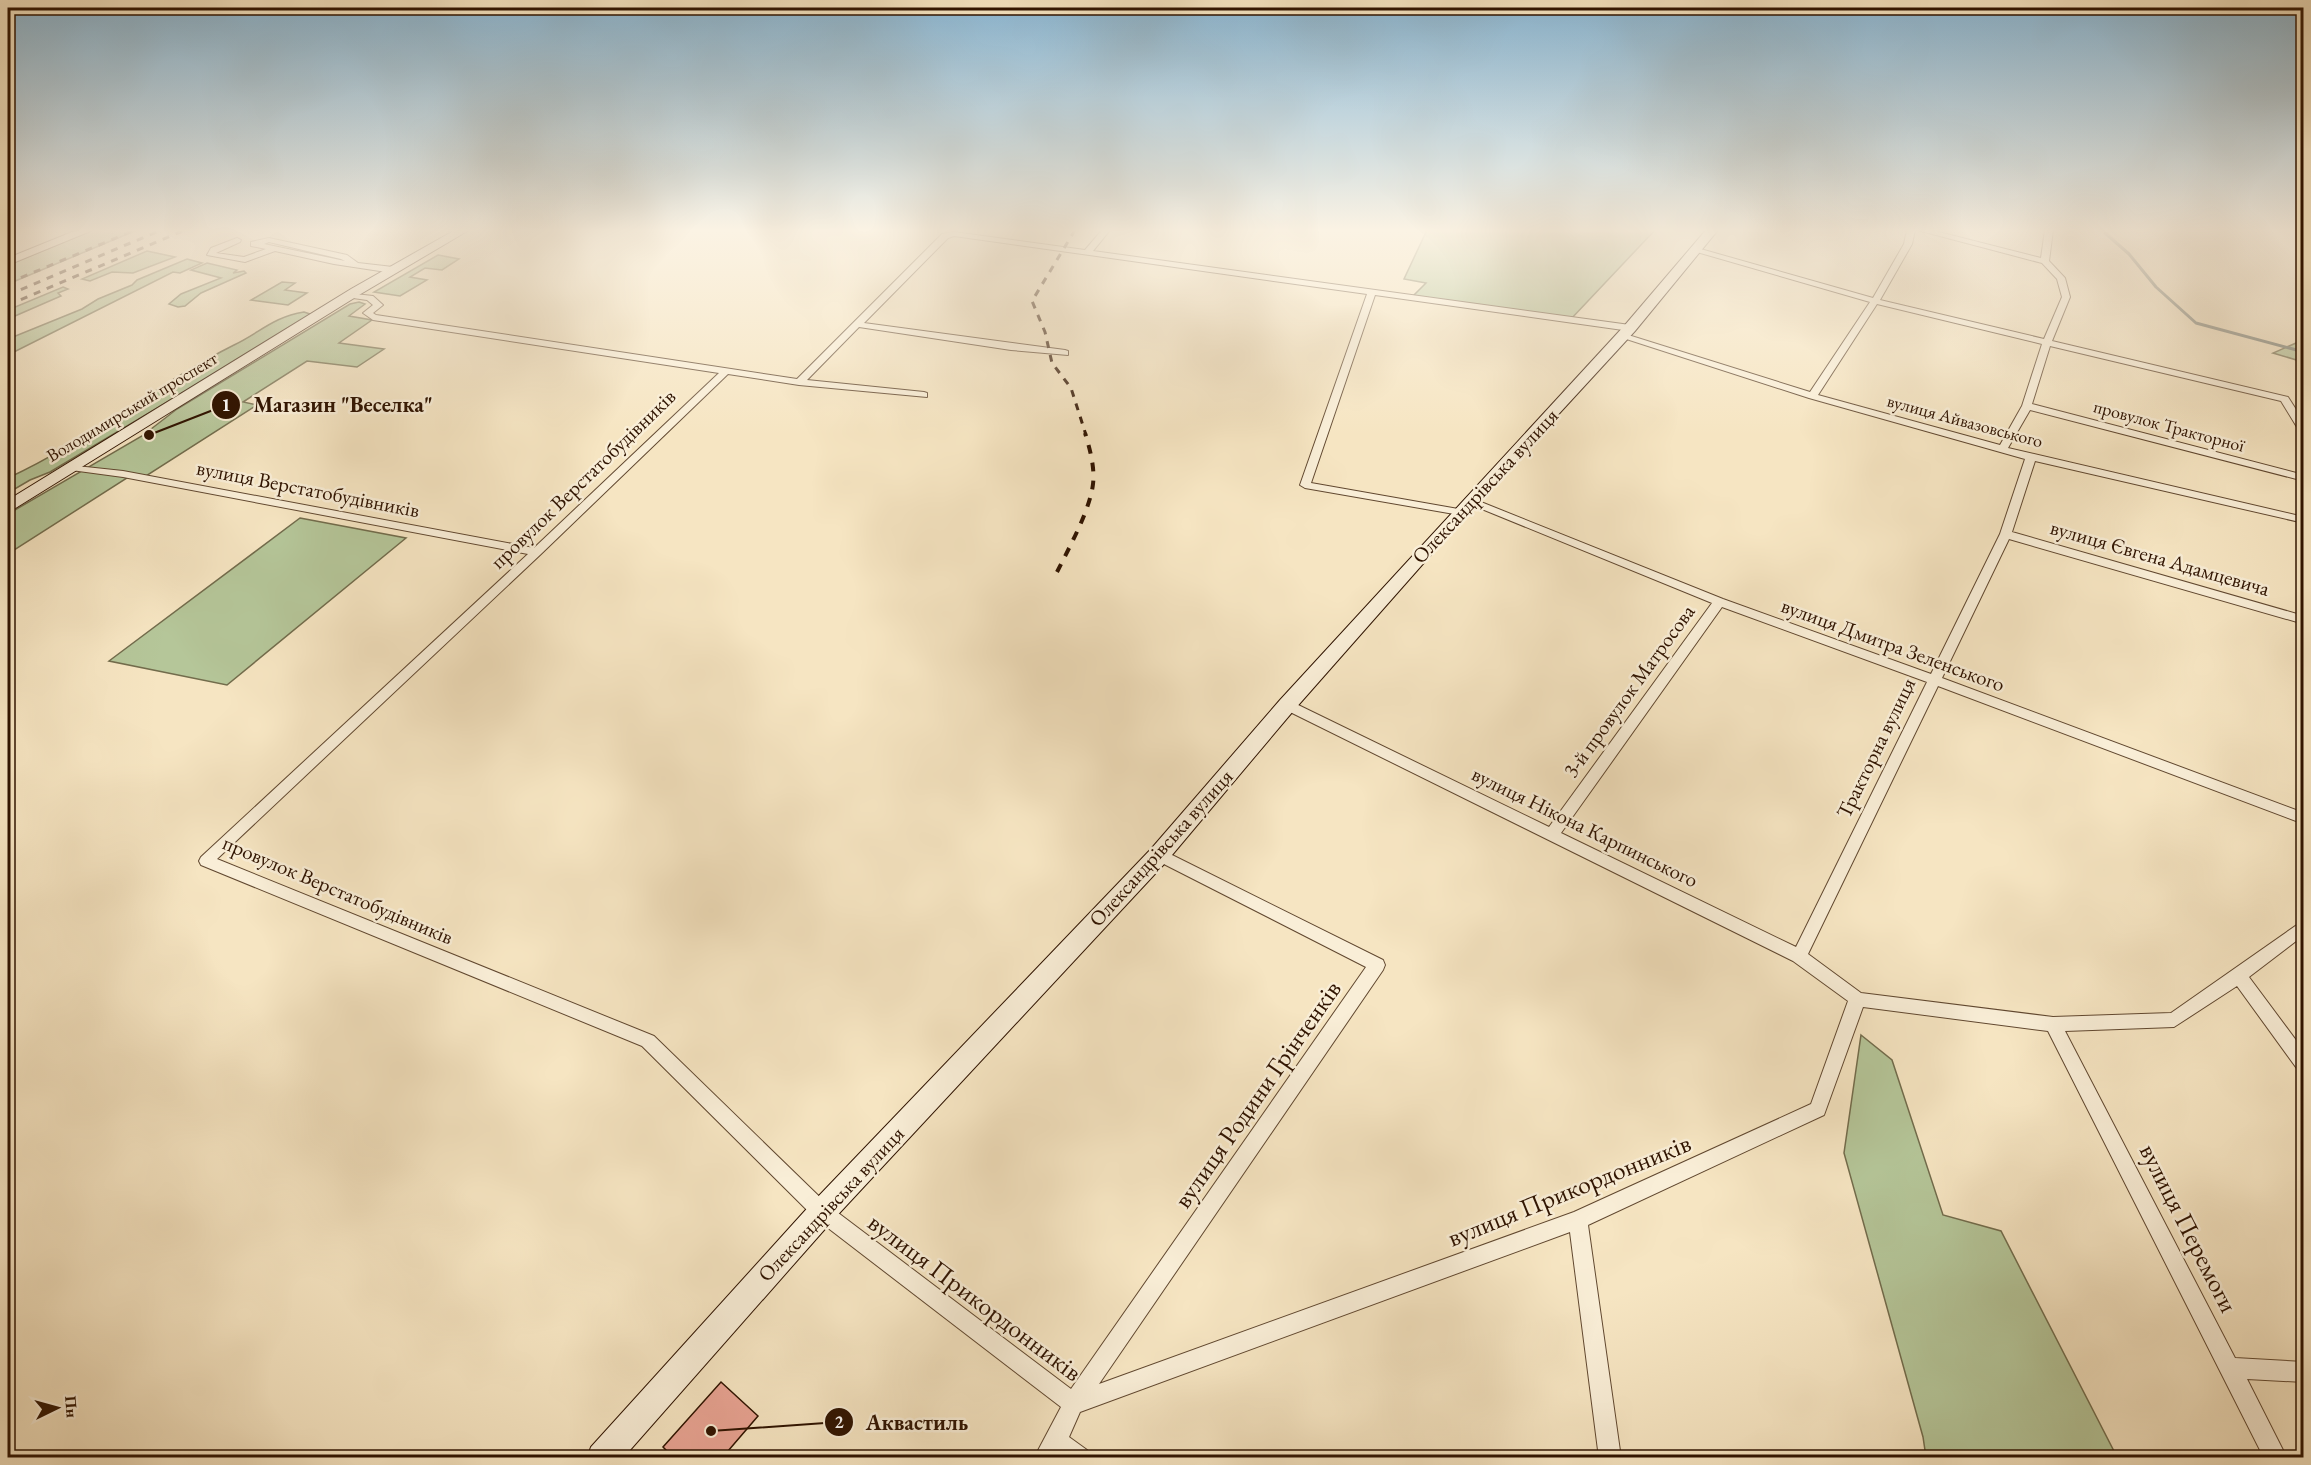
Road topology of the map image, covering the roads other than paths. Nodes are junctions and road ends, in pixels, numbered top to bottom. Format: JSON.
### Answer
{"nodes":[{"id":1,"x":345,"y":298,"type":"edge"},
{"id":2,"x":369,"y":298,"type":"edge"},
{"id":3,"x":881,"y":298,"type":"edge"},
{"id":4,"x":1370,"y":298,"type":"edge"},
{"id":5,"x":1412,"y":298,"type":"edge"},
{"id":6,"x":1654,"y":298,"type":"edge"},
{"id":7,"x":1866,"y":298,"type":"edge"},
{"id":8,"x":1877,"y":298,"type":"edge"},
{"id":9,"x":2065,"y":298,"type":"edge"},
{"id":10,"x":1875,"y":301,"type":"junction"},
{"id":11,"x":855,"y":324,"type":"junction"},
{"id":12,"x":1626,"y":332,"type":"junction"},
{"id":13,"x":2047,"y":341,"type":"junction"},
{"id":14,"x":1065,"y":352,"type":"dead end"},
{"id":15,"x":726,"y":371,"type":"junction"},
{"id":16,"x":799,"y":382,"type":"junction"},
{"id":17,"x":924,"y":395,"type":"dead end"},
{"id":18,"x":1812,"y":396,"type":"junction"},
{"id":19,"x":2027,"y":406,"type":"junction"},
{"id":20,"x":2299,"y":414,"type":"edge"},
{"id":21,"x":2304,"y":430,"type":"edge"},
{"id":22,"x":2003,"y":448,"type":"junction"},
{"id":23,"x":2031,"y":458,"type":"junction"},
{"id":24,"x":71,"y":467,"type":"junction"},
{"id":25,"x":2304,"y":478,"type":"edge"},
{"id":26,"x":8,"y":506,"type":"edge"},
{"id":27,"x":1465,"y":507,"type":"junction"},
{"id":28,"x":2304,"y":520,"type":"edge"},
{"id":29,"x":2006,"y":534,"type":"junction"},
{"id":30,"x":537,"y":552,"type":"junction"},
{"id":31,"x":1719,"y":602,"type":"junction"},
{"id":32,"x":2304,"y":620,"type":"edge"},
{"id":33,"x":1933,"y":679,"type":"junction"},
{"id":34,"x":1287,"y":705,"type":"junction"},
{"id":35,"x":2304,"y":819,"type":"edge"},
{"id":36,"x":1552,"y":834,"type":"junction"},
{"id":37,"x":1159,"y":855,"type":"junction"},
{"id":38,"x":2304,"y":926,"type":"edge"},
{"id":39,"x":1799,"y":956,"type":"junction"},
{"id":40,"x":2239,"y":976,"type":"junction"},
{"id":41,"x":1857,"y":999,"type":"junction"},
{"id":42,"x":2053,"y":1024,"type":"junction"},
{"id":43,"x":2304,"y":1065,"type":"edge"},
{"id":44,"x":822,"y":1212,"type":"junction"},
{"id":45,"x":1578,"y":1220,"type":"junction"},
{"id":46,"x":2231,"y":1368,"type":"junction"},
{"id":47,"x":2304,"y":1372,"type":"edge"},
{"id":48,"x":1073,"y":1404,"type":"junction"},
{"id":49,"x":1051,"y":1449,"type":"edge"},
{"id":50,"x":602,"y":1458,"type":"edge"},
{"id":51,"x":1079,"y":1458,"type":"edge"},
{"id":52,"x":1610,"y":1458,"type":"edge"},
{"id":53,"x":2276,"y":1458,"type":"edge"}],
"edges":[{"from":1,"to":24,"type":"main road","name":"Володимирський проспект"},
{"from":2,"to":15,"type":"street","name":"провулок Верстатобудівників"},
{"from":3,"to":11,"type":"street","name":"вулиця Айвазовського"},
{"from":4,"to":27,"type":"street","name":"вулиця Дмитра Зеленського"},
{"from":5,"to":12,"type":"street","name":"вулиця Айвазовського"},
{"from":6,"to":12,"type":"main road","name":"Олександрівська вулиця"},
{"from":7,"to":10,"type":"street"},
{"from":8,"to":10,"type":"street"},
{"from":9,"to":13,"type":"street"},
{"from":10,"to":13,"type":"street"},
{"from":10,"to":18,"type":"street"},
{"from":11,"to":14,"type":"street"},
{"from":11,"to":16,"type":"street"},
{"from":12,"to":18,"type":"street","name":"вулиця Айвазовського"},
{"from":12,"to":27,"type":"main road","name":"Олександрівська вулиця"},
{"from":13,"to":19,"type":"street"},
{"from":13,"to":20,"type":"street"},
{"from":15,"to":16,"type":"street","name":"провулок Верстатобудівників"},
{"from":15,"to":30,"type":"street","name":"провулок Верстатобудівників"},
{"from":16,"to":17,"type":"street","name":"провулок Верстатобудівників"},
{"from":18,"to":22,"type":"street","name":"вулиця Айвазовського"},
{"from":19,"to":22,"type":"street"},
{"from":19,"to":25,"type":"street","name":"провулок Тракторної"},
{"from":20,"to":21,"type":"street"},
{"from":22,"to":23,"type":"street","name":"вулиця Айвазовського"},
{"from":23,"to":28,"type":"street","name":"вулиця Айвазовського"},
{"from":23,"to":29,"type":"street","name":"Тракторна вулиця"},
{"from":24,"to":26,"type":"main road","name":"Володимирський проспект"},
{"from":24,"to":30,"type":"street","name":"вулиця Верстатобудівників"},
{"from":27,"to":31,"type":"street","name":"вулиця Дмитра Зеленського"},
{"from":27,"to":34,"type":"main road","name":"Олександрівська вулиця"},
{"from":29,"to":32,"type":"street","name":"вулиця Євгена Адамцевича"},
{"from":29,"to":33,"type":"street","name":"Тракторна вулиця"},
{"from":30,"to":44,"type":"street","name":"провулок Верстатобудівників"},
{"from":31,"to":33,"type":"street","name":"вулиця Дмитра Зеленського"},
{"from":31,"to":36,"type":"street","name":"3-й провулок Матросова"},
{"from":33,"to":35,"type":"street","name":"вулиця Дмитра Зеленського"},
{"from":33,"to":39,"type":"street","name":"Тракторна вулиця"},
{"from":34,"to":36,"type":"street","name":"вулиця Нікона Карпинського"},
{"from":34,"to":37,"type":"main road","name":"Олександрівська вулиця"},
{"from":36,"to":39,"type":"street","name":"вулиця Нікона Карпинського"},
{"from":37,"to":44,"type":"main road","name":"Олександрівська вулиця"},
{"from":37,"to":48,"type":"street","name":"вулиця Родини Грінченків"},
{"from":38,"to":40,"type":"street"},
{"from":39,"to":41,"type":"street","name":"вулиця Нікона Карпинського"},
{"from":40,"to":42,"type":"street"},
{"from":40,"to":43,"type":"street"},
{"from":41,"to":42,"type":"street"},
{"from":41,"to":45,"type":"street","name":"вулиця Прикордонників"},
{"from":42,"to":46,"type":"street","name":"вулиця Перемоги"},
{"from":44,"to":48,"type":"street","name":"вулиця Прикордонників"},
{"from":44,"to":50,"type":"main road","name":"Олександрівська вулиця"},
{"from":45,"to":48,"type":"street","name":"вулиця Прикордонників"},
{"from":45,"to":52,"type":"street"},
{"from":46,"to":47,"type":"street"},
{"from":46,"to":53,"type":"street","name":"вулиця Перемоги"},
{"from":48,"to":49,"type":"street","name":"вулиця Родини Грінченків"},
{"from":49,"to":51,"type":"street"}]}
